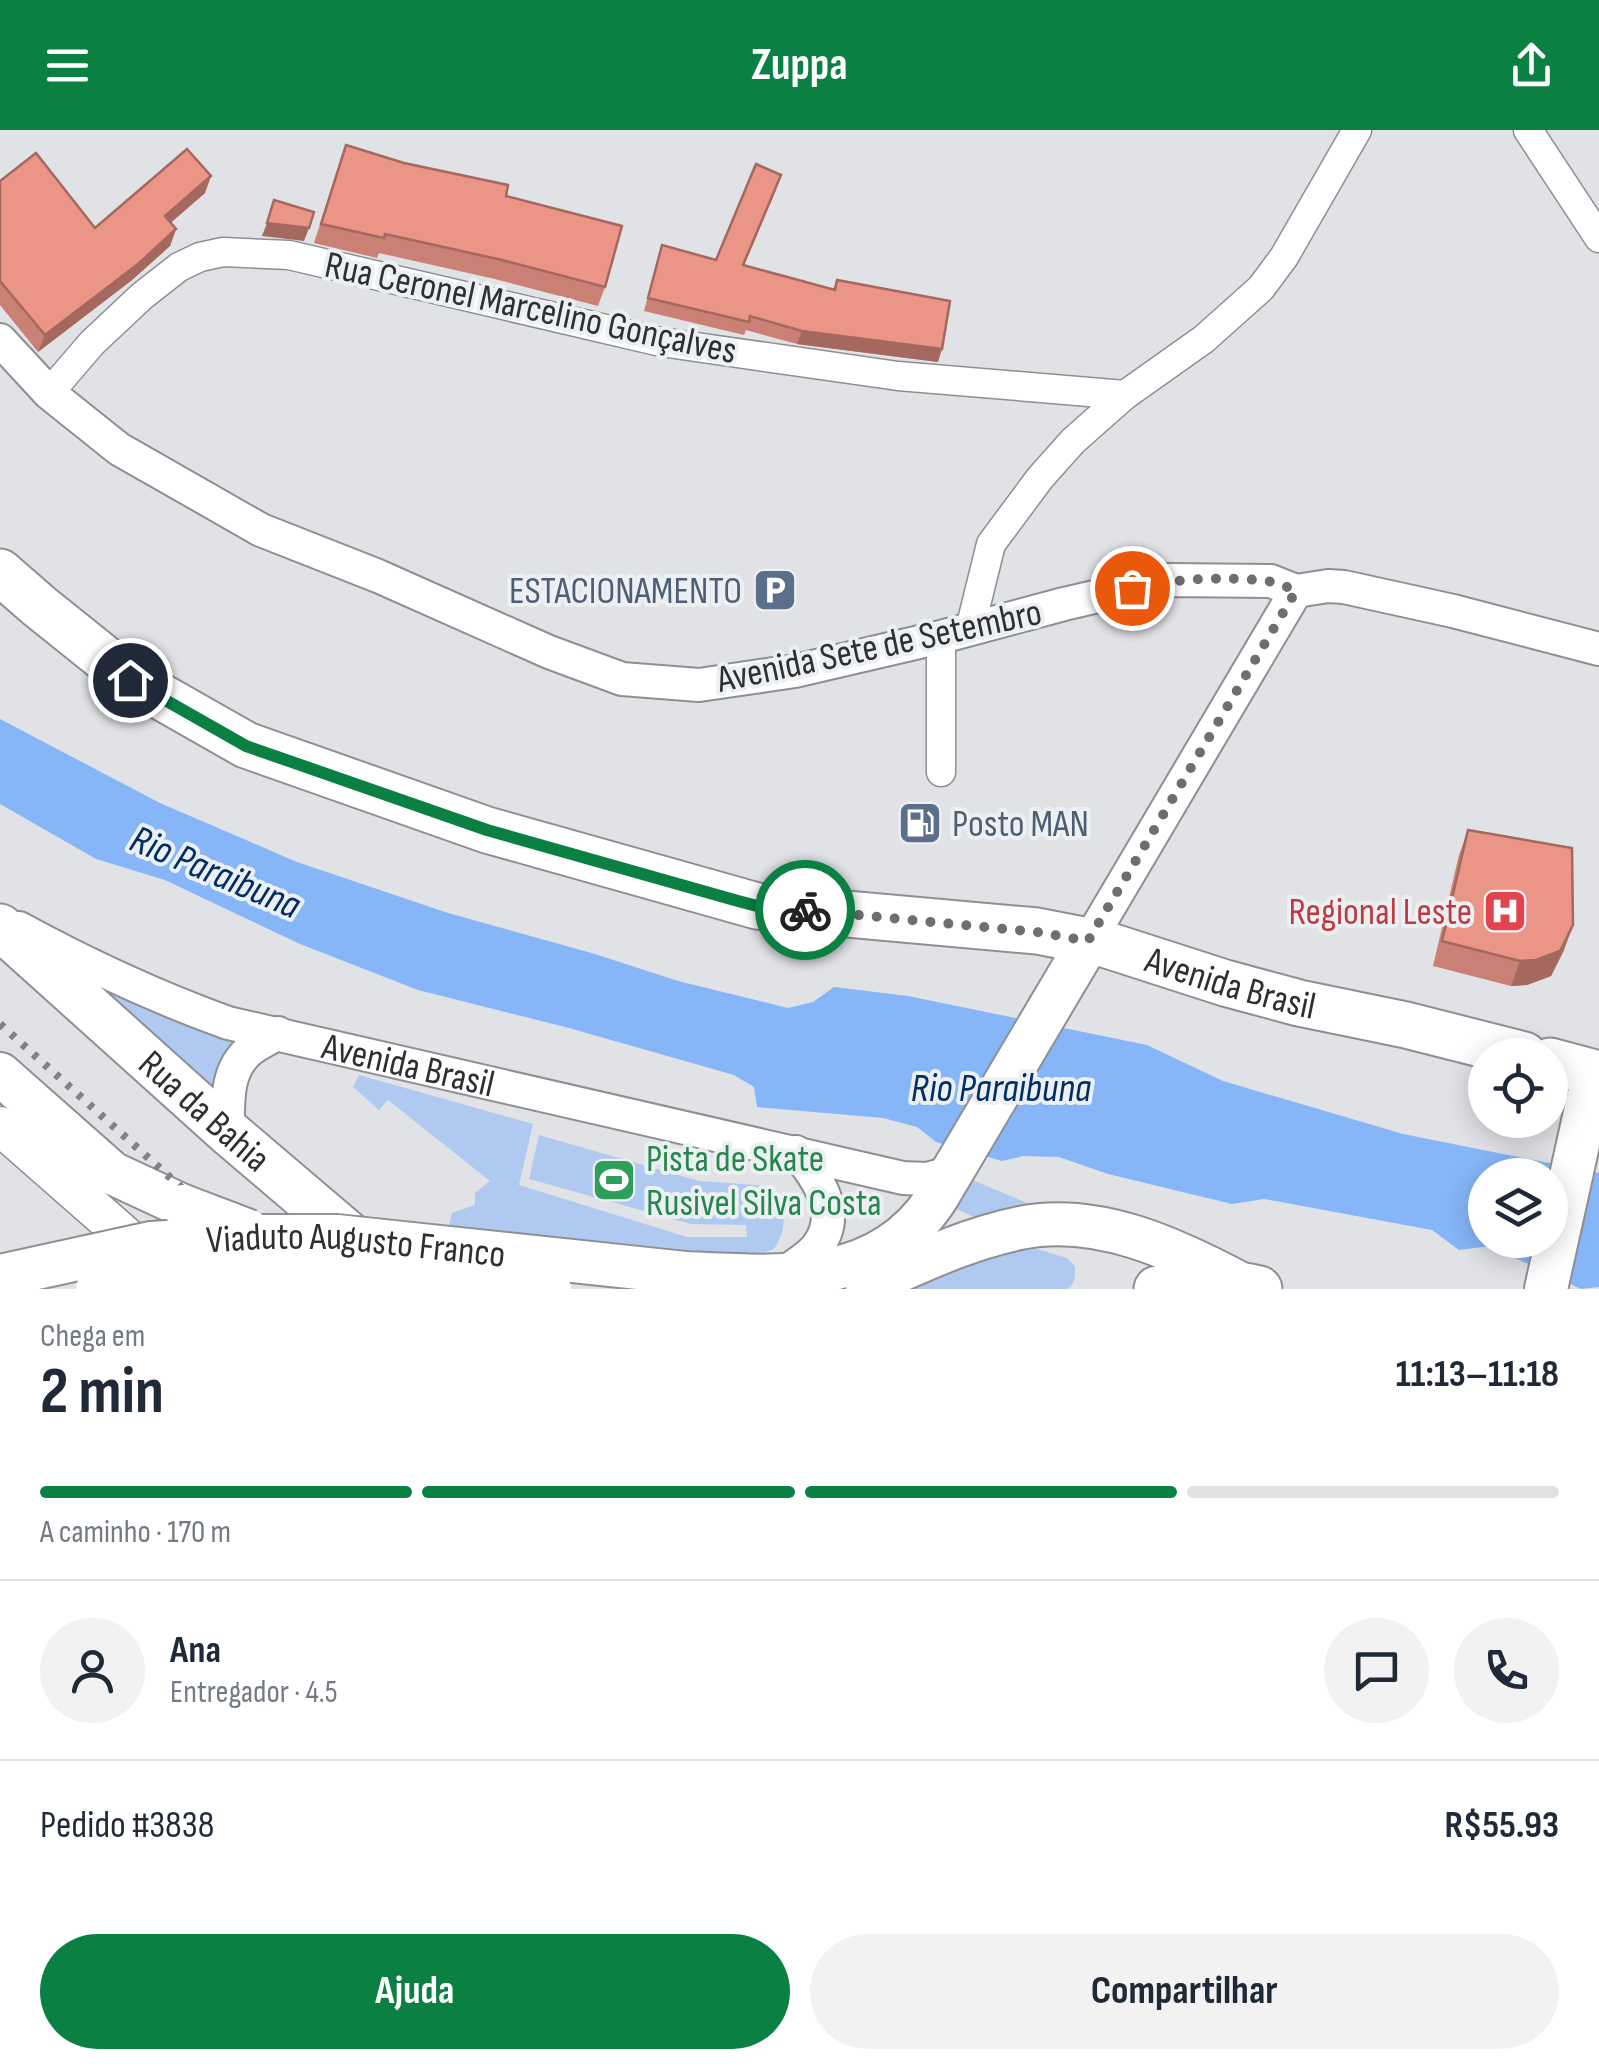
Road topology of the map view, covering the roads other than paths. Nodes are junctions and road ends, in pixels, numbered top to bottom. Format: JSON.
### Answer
{"nodes":[{"id":1,"x":1357,"y":130,"type":"edge"},
{"id":2,"x":1528,"y":130,"type":"edge"},
{"id":3,"x":1599,"y":238,"type":"edge"},
{"id":4,"x":0,"y":340,"type":"edge"},
{"id":5,"x":50,"y":394,"type":"junction"},
{"id":6,"x":1126,"y":395,"type":"junction"},
{"id":7,"x":0,"y":572,"type":"edge"},
{"id":8,"x":1296,"y":591,"type":"junction"},
{"id":9,"x":955,"y":633,"type":"junction"},
{"id":10,"x":1599,"y":649,"type":"edge"},
{"id":11,"x":941,"y":772,"type":"dead end"},
{"id":12,"x":0,"y":918,"type":"edge"},
{"id":13,"x":0,"y":927,"type":"edge"},
{"id":14,"x":1088,"y":941,"type":"junction"},
{"id":15,"x":278,"y":1033,"type":"junction"},
{"id":16,"x":1468,"y":1041,"type":"edge"},
{"id":17,"x":1568,"y":1068,"type":"edge"},
{"id":18,"x":0,"y":1074,"type":"edge"},
{"id":19,"x":1594,"y":1077,"type":"edge"},
{"id":20,"x":0,"y":1126,"type":"edge"},
{"id":21,"x":228,"y":1132,"type":"junction"},
{"id":22,"x":796,"y":1152,"type":"junction"},
{"id":23,"x":956,"y":1163,"type":"junction"},
{"id":24,"x":263,"y":1236,"type":"junction"},
{"id":25,"x":0,"y":1276,"type":"edge"},
{"id":26,"x":777,"y":1278,"type":"junction"},
{"id":27,"x":1250,"y":1286,"type":"edge"},
{"id":28,"x":97,"y":1289,"type":"edge"},
{"id":29,"x":187,"y":1289,"type":"edge"},
{"id":30,"x":413,"y":1289,"type":"edge"},
{"id":31,"x":550,"y":1289,"type":"edge"},
{"id":32,"x":858,"y":1289,"type":"edge"},
{"id":33,"x":1157,"y":1289,"type":"edge"},
{"id":34,"x":1546,"y":1289,"type":"edge"}],
"edges":[{"from":1,"to":6,"type":"street"},
{"from":2,"to":3,"type":"street"},
{"from":4,"to":5,"type":"street","name":"Avenida Sete de Setembro"},
{"from":5,"to":6,"type":"street","name":"Rua Ceronel Marcelino Gonçalves"},
{"from":5,"to":9,"type":"street","name":"Avenida Sete de Setembro"},
{"from":6,"to":9,"type":"street"},
{"from":7,"to":14,"type":"highway","name":"Avenida Brasil"},
{"from":8,"to":9,"type":"street","name":"Avenida Sete de Setembro"},
{"from":8,"to":10,"type":"street","name":"Avenida Sete de Setembro"},
{"from":8,"to":14,"type":"street"},
{"from":9,"to":11,"type":"street"},
{"from":12,"to":15,"type":"street","name":"Avenida Brasil"},
{"from":13,"to":21,"type":"highway","name":"Rua da Bahia"},
{"from":14,"to":16,"type":"highway","name":"Avenida Brasil"},
{"from":14,"to":23,"type":"main road","name":"Viaduto Augusto Franco"},
{"from":15,"to":21,"type":"street"},
{"from":15,"to":22,"type":"street","name":"Avenida Brasil"},
{"from":17,"to":19,"type":"highway"},
{"from":18,"to":24,"type":"main road","bridge":true},
{"from":19,"to":34,"type":"main road"},
{"from":20,"to":29,"type":"main road"},
{"from":21,"to":30,"type":"highway","name":"Rua da Bahia"},
{"from":22,"to":23,"type":"street","name":"Avenida Brasil"},
{"from":22,"to":26,"type":"street"},
{"from":23,"to":26,"type":"main road","name":"Viaduto Augusto Franco"},
{"from":24,"to":25,"type":"main road","name":"Viaduto Augusto Franco","bridge":true},
{"from":24,"to":26,"type":"main road","name":"Viaduto Augusto Franco","bridge":true},
{"from":27,"to":32,"type":"main road"},
{"from":27,"to":33,"type":"highway"},
{"from":28,"to":31,"type":"main road","name":"Viaduto Augusto Franco","bridge":true}]}
